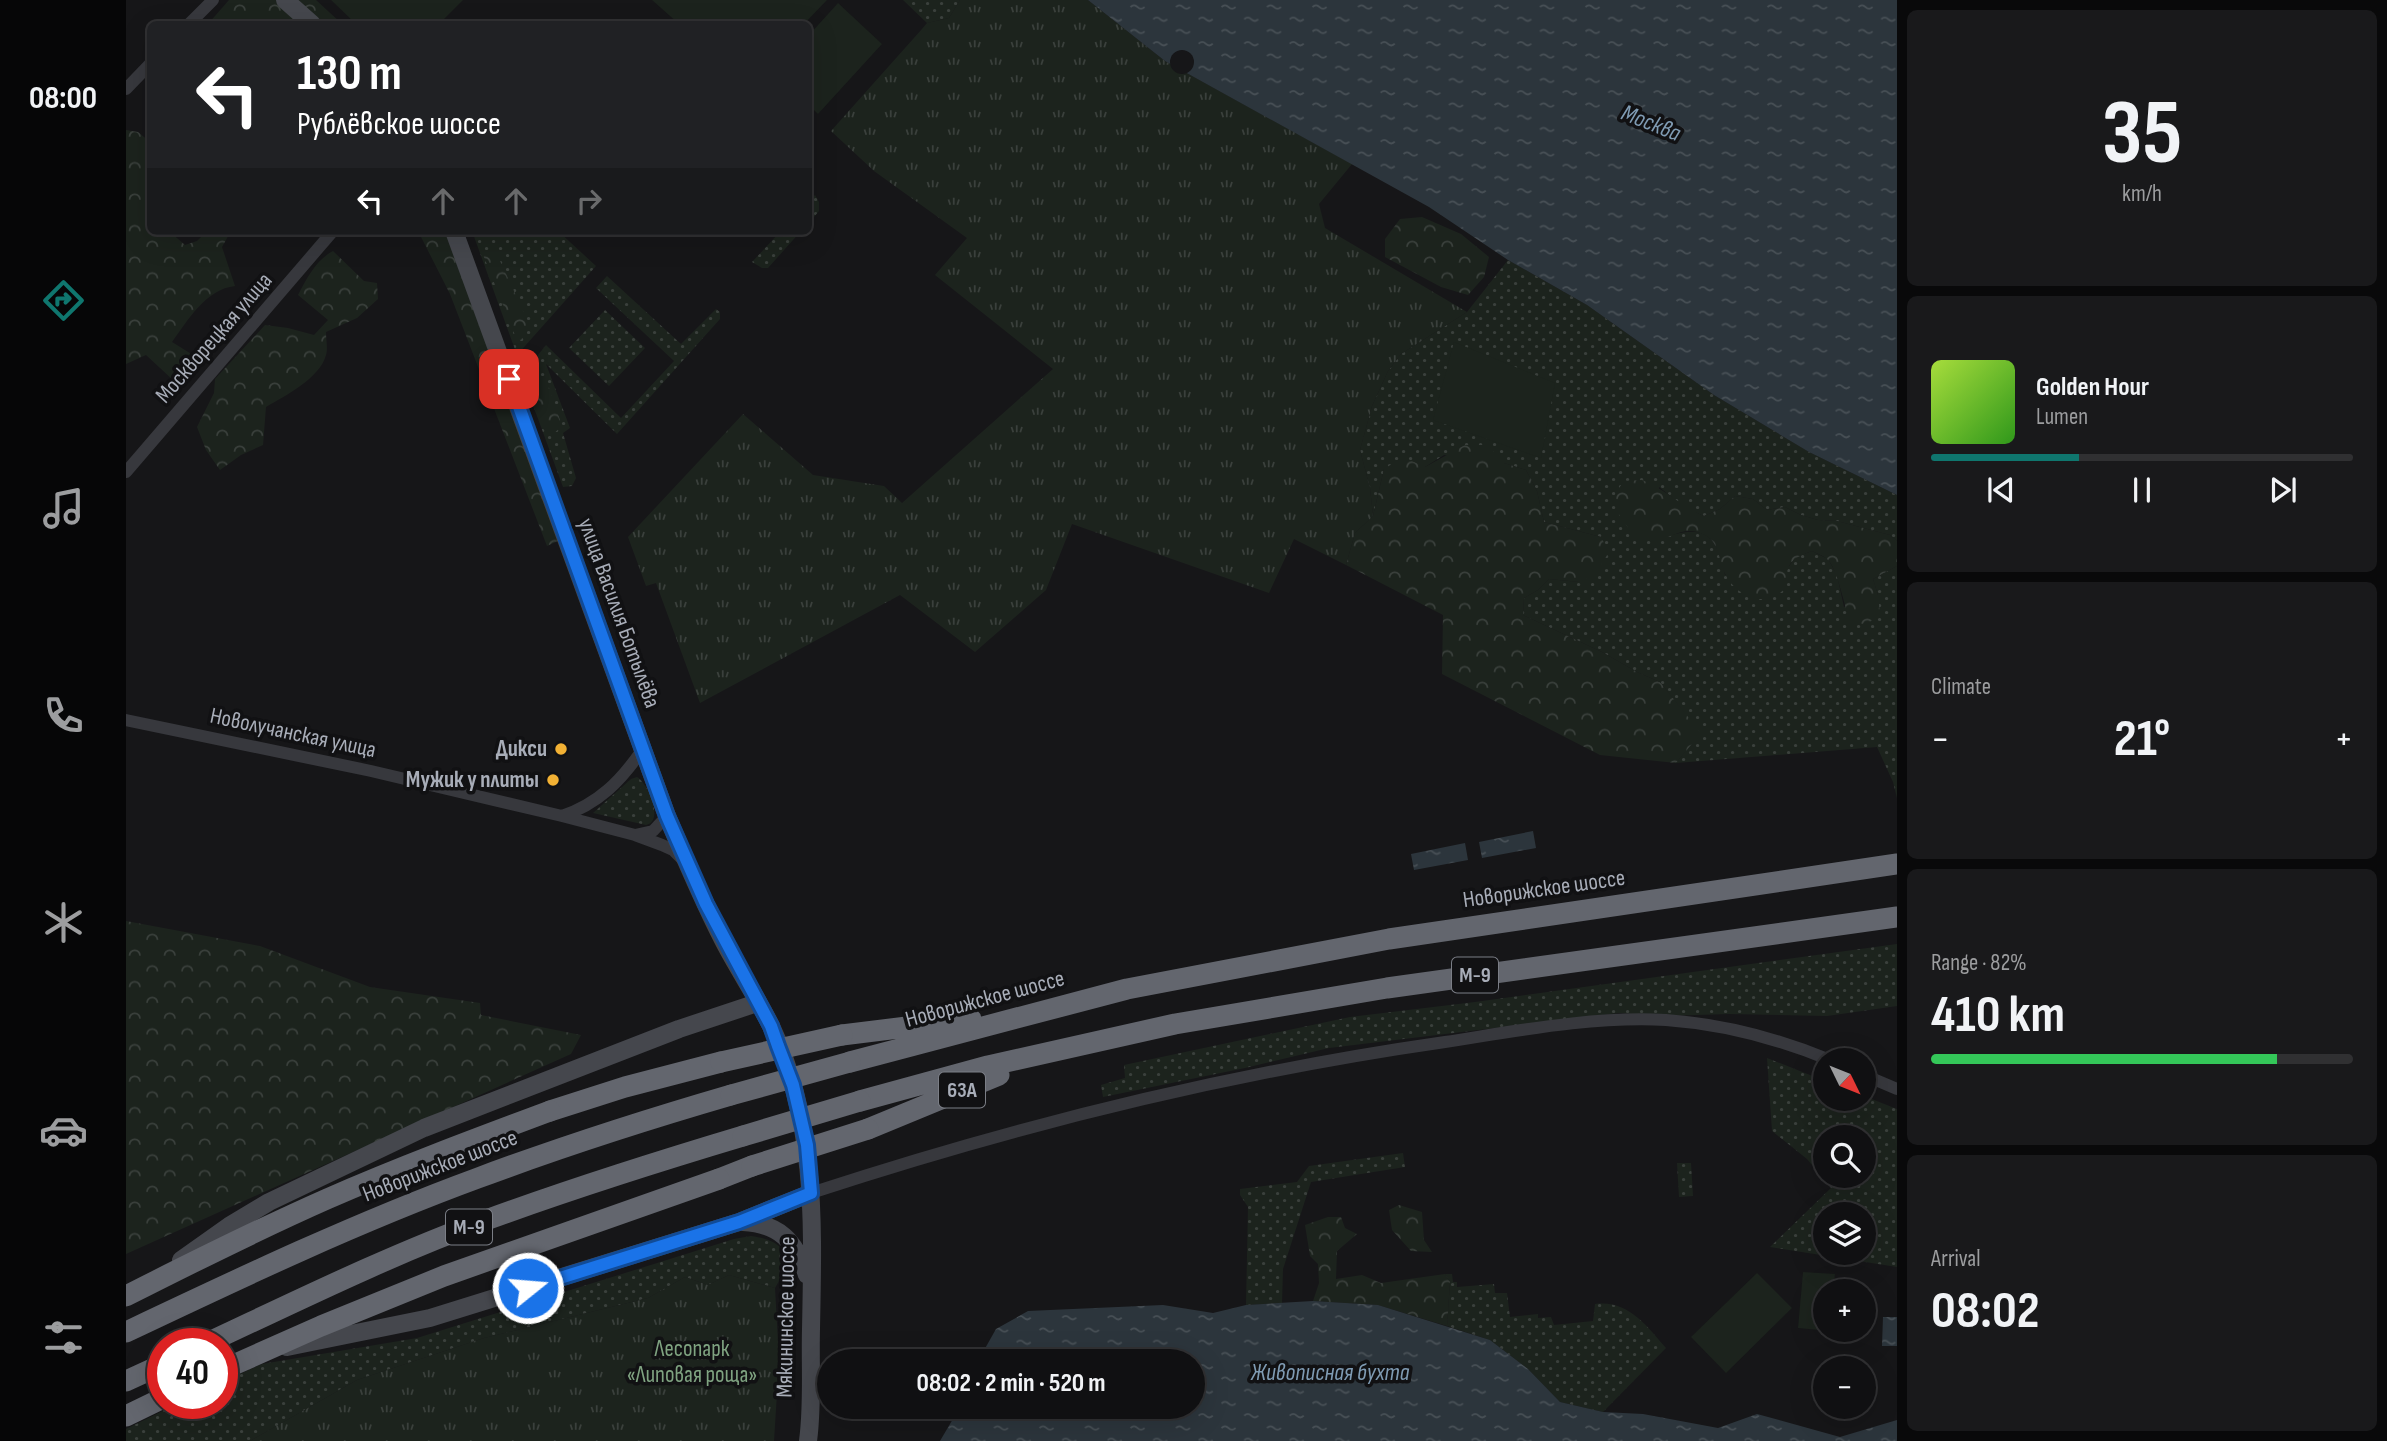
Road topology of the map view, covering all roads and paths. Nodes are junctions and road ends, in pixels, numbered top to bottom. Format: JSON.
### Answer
{"nodes":[{"id":1,"x":213,"y":0,"type":"edge"},
{"id":2,"x":285,"y":0,"type":"edge"},
{"id":3,"x":192,"y":21,"type":"edge"},
{"id":4,"x":309,"y":21,"type":"edge"},
{"id":5,"x":147,"y":67,"type":"edge"},
{"id":6,"x":126,"y":89,"type":"edge"},
{"id":7,"x":330,"y":235,"type":"edge"},
{"id":8,"x":455,"y":235,"type":"edge"},
{"id":9,"x":126,"y":472,"type":"edge"},
{"id":10,"x":126,"y":720,"type":"edge"},
{"id":11,"x":642,"y":750,"type":"junction"},
{"id":12,"x":562,"y":816,"type":"junction"},
{"id":13,"x":667,"y":816,"type":"junction"},
{"id":14,"x":635,"y":835,"type":"junction"},
{"id":15,"x":1897,"y":863,"type":"edge"},
{"id":16,"x":687,"y":866,"type":"junction"},
{"id":17,"x":1897,"y":917,"type":"edge"},
{"id":18,"x":757,"y":1003,"type":"junction"},
{"id":19,"x":1043,"y":1010,"type":"junction"},
{"id":20,"x":1056,"y":1051,"type":"junction"},
{"id":21,"x":1813,"y":1054,"type":"edge"},
{"id":22,"x":1876,"y":1079,"type":"edge"},
{"id":23,"x":1897,"y":1089,"type":"edge"},
{"id":24,"x":811,"y":1193,"type":"junction"},
{"id":25,"x":739,"y":1222,"type":"junction"},
{"id":26,"x":812,"y":1288,"type":"junction"},
{"id":27,"x":126,"y":1298,"type":"edge"},
{"id":28,"x":238,"y":1329,"type":"edge"},
{"id":29,"x":126,"y":1332,"type":"edge"},
{"id":30,"x":238,"y":1357,"type":"edge"},
{"id":31,"x":238,"y":1363,"type":"edge"},
{"id":32,"x":147,"y":1371,"type":"edge"},
{"id":33,"x":147,"y":1376,"type":"edge"},
{"id":34,"x":128,"y":1380,"type":"edge"},
{"id":35,"x":147,"y":1406,"type":"edge"},
{"id":36,"x":126,"y":1416,"type":"edge"},
{"id":37,"x":808,"y":1441,"type":"edge"}],
"edges":[{"from":1,"to":3,"type":"street"},
{"from":2,"to":4,"type":"street"},
{"from":5,"to":6,"type":"street"},
{"from":7,"to":9,"type":"street","name":"Москворецкая улица"},
{"from":8,"to":11,"type":"street","name":"улица Василия Ботылёва"},
{"from":10,"to":12,"type":"street","name":"Новолучанская улица"},
{"from":11,"to":12,"type":"street"},
{"from":11,"to":13,"type":"street","name":"улица Василия Ботылёва"},
{"from":12,"to":14,"type":"street","name":"Новолучанская улица"},
{"from":13,"to":14,"type":"street"},
{"from":13,"to":16,"type":"street","name":"улица Василия Ботылёва"},
{"from":14,"to":16,"type":"street","name":"Новолучанская улица"},
{"from":15,"to":19,"type":"highway","name":"Новорижское шоссе","number":"М-9"},
{"from":16,"to":18,"type":"street","name":"улица Василия Ботылёва"},
{"from":17,"to":20,"type":"highway","number":"М-9"},
{"from":18,"to":24,"type":"street","name":"Мякининское шоссе"},
{"from":18,"to":27,"type":"street"},
{"from":19,"to":27,"type":"highway","bridge":true},
{"from":19,"to":29,"type":"highway","name":"Новорижское шоссе","number":"М-9","bridge":true},
{"from":20,"to":28,"type":"highway","number":"М-9","bridge":true},
{"from":20,"to":31,"type":"highway","number":"63A","bridge":true},
{"from":21,"to":24,"type":"street"},
{"from":22,"to":23,"type":"street"},
{"from":24,"to":25,"type":"street"},
{"from":24,"to":26,"type":"street","name":"Мякининское шоссе"},
{"from":25,"to":26,"type":"street"},
{"from":25,"to":30,"type":"street"},
{"from":26,"to":37,"type":"street","name":"Мякининское шоссе"},
{"from":32,"to":34,"type":"highway"},
{"from":33,"to":34,"type":"street"},
{"from":35,"to":36,"type":"highway"}]}
